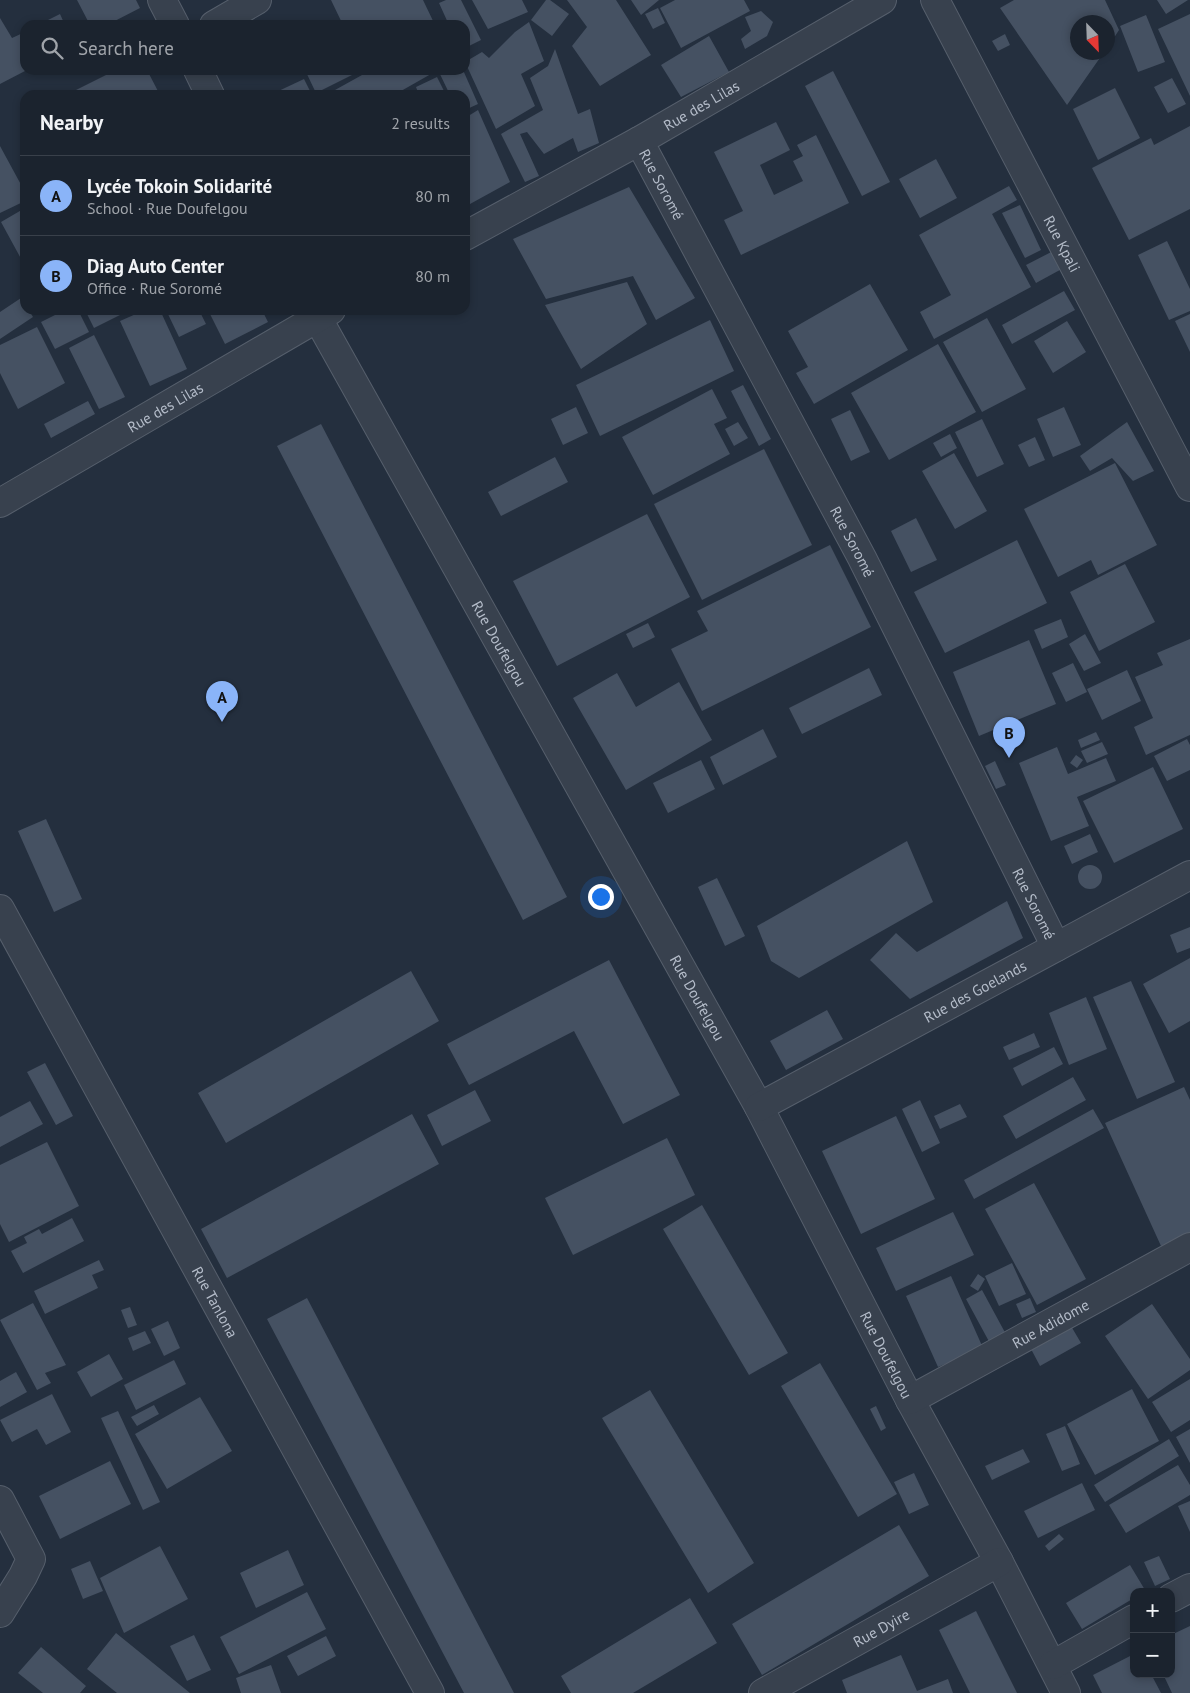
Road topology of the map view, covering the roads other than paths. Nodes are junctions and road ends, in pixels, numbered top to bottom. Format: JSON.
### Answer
{"nodes":[{"id":1,"x":162,"y":0,"type":"edge"},
{"id":2,"x":257,"y":0,"type":"edge"},
{"id":3,"x":882,"y":0,"type":"edge"},
{"id":4,"x":935,"y":0,"type":"edge"},
{"id":5,"x":172,"y":20,"type":"edge"},
{"id":6,"x":223,"y":20,"type":"edge"},
{"id":7,"x":200,"y":75,"type":"edge"},
{"id":8,"x":208,"y":90,"type":"edge"},
{"id":9,"x":639,"y":140,"type":"junction"},
{"id":10,"x":470,"y":233,"type":"edge"},
{"id":11,"x":318,"y":315,"type":"edge"},
{"id":12,"x":322,"y":315,"type":"edge"},
{"id":13,"x":1190,"y":487,"type":"edge"},
{"id":14,"x":0,"y":503,"type":"edge"},
{"id":15,"x":1190,"y":875,"type":"edge"},
{"id":16,"x":0,"y":909,"type":"edge"},
{"id":17,"x":1056,"y":946,"type":"junction"},
{"id":18,"x":759,"y":1107,"type":"junction"},
{"id":19,"x":1190,"y":1247,"type":"edge"},
{"id":20,"x":910,"y":1400,"type":"junction"},
{"id":21,"x":0,"y":1500,"type":"edge"},
{"id":22,"x":999,"y":1562,"type":"junction"},
{"id":23,"x":1190,"y":1588,"type":"edge"},
{"id":24,"x":1175,"y":1596,"type":"edge"},
{"id":25,"x":0,"y":1613,"type":"edge"},
{"id":26,"x":1130,"y":1621,"type":"edge"},
{"id":27,"x":1053,"y":1665,"type":"junction"},
{"id":28,"x":430,"y":1693,"type":"edge"},
{"id":29,"x":762,"y":1693,"type":"edge"},
{"id":30,"x":1066,"y":1693,"type":"edge"}],
"edges":[{"from":1,"to":5,"type":"street"},
{"from":2,"to":6,"type":"street"},
{"from":3,"to":9,"type":"street","name":"Rue des Lilas"},
{"from":4,"to":13,"type":"street","name":"Rue Kpali"},
{"from":7,"to":8,"type":"street"},
{"from":9,"to":10,"type":"street","name":"Rue des Lilas"},
{"from":9,"to":17,"type":"street","name":"Rue Soromé"},
{"from":11,"to":14,"type":"street","name":"Rue des Lilas"},
{"from":12,"to":18,"type":"street","name":"Rue Doufelgou"},
{"from":15,"to":17,"type":"street","name":"Rue des Goelands"},
{"from":16,"to":28,"type":"street","name":"Rue Tanlona"},
{"from":17,"to":18,"type":"street","name":"Rue des Goelands"},
{"from":18,"to":20,"type":"street","name":"Rue Doufelgou"},
{"from":19,"to":20,"type":"street","name":"Rue Adidome"},
{"from":20,"to":22,"type":"street","name":"Rue Doufelgou"},
{"from":21,"to":25,"type":"street"},
{"from":22,"to":27,"type":"street","name":"Rue Doufelgou"},
{"from":22,"to":29,"type":"street","name":"Rue Dyire"},
{"from":23,"to":24,"type":"street"},
{"from":26,"to":27,"type":"street"},
{"from":27,"to":30,"type":"street","name":"Rue Doufelgou"}]}
